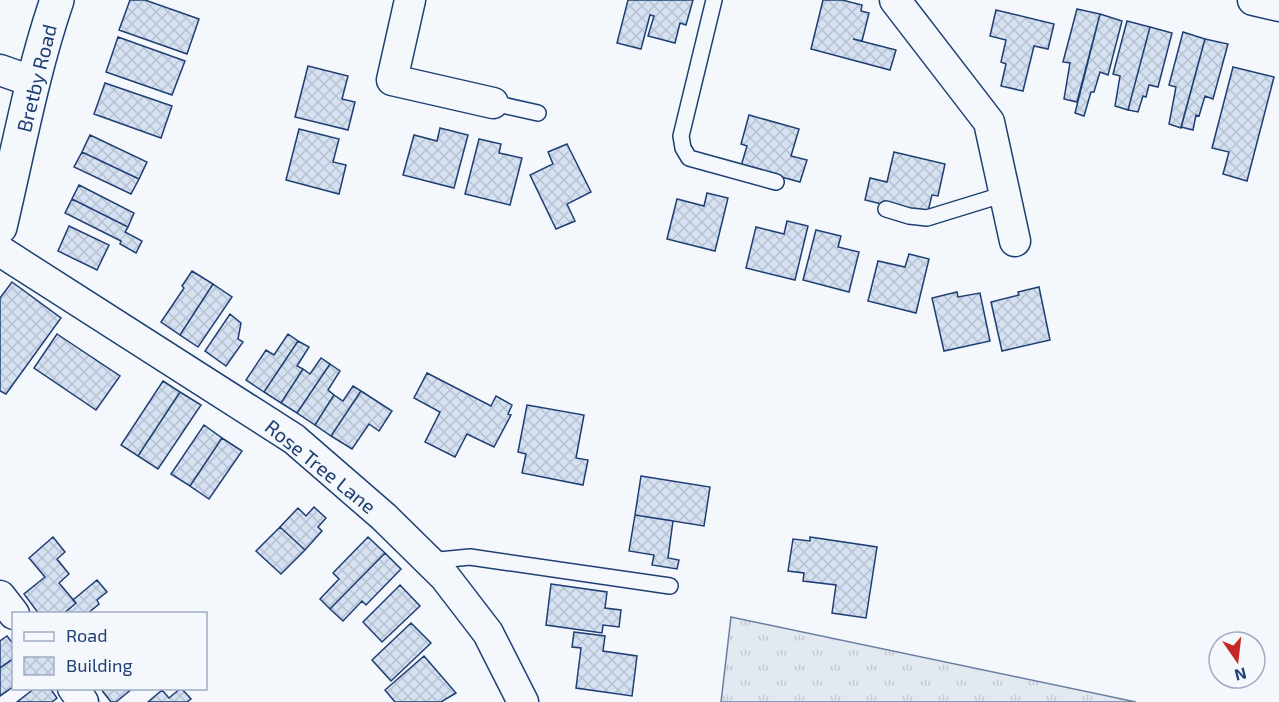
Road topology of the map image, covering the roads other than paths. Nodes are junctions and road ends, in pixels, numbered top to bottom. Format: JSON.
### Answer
{"nodes":[{"id":1,"x":57,"y":0,"type":"edge"},
{"id":2,"x":410,"y":0,"type":"edge"},
{"id":3,"x":714,"y":0,"type":"edge"},
{"id":4,"x":895,"y":0,"type":"edge"},
{"id":5,"x":1253,"y":0,"type":"edge"},
{"id":6,"x":1279,"y":6,"type":"edge"},
{"id":7,"x":0,"y":70,"type":"edge"},
{"id":8,"x":34,"y":82,"type":"junction"},
{"id":9,"x":493,"y":102,"type":"joint"},
{"id":10,"x":538,"y":113,"type":"dead end"},
{"id":11,"x":776,"y":182,"type":"dead end"},
{"id":12,"x":1005,"y":194,"type":"junction"},
{"id":13,"x":886,"y":208,"type":"dead end"},
{"id":14,"x":0,"y":227,"type":"edge"},
{"id":15,"x":1015,"y":241,"type":"dead end"},
{"id":16,"x":0,"y":251,"type":"edge"},
{"id":17,"x":429,"y":561,"type":"junction"},
{"id":18,"x":670,"y":586,"type":"dead end"},
{"id":19,"x":0,"y":596,"type":"edge"},
{"id":20,"x":12,"y":612,"type":"edge"},
{"id":21,"x":523,"y":702,"type":"edge"}],
"edges":[{"from":1,"to":8,"type":"street","name":"Bretby Road"},
{"from":2,"to":9,"type":"street"},
{"from":3,"to":11,"type":"lane"},
{"from":4,"to":12,"type":"street"},
{"from":5,"to":6,"type":"street"},
{"from":7,"to":8,"type":"street"},
{"from":8,"to":14,"type":"street","name":"Bretby Road"},
{"from":9,"to":10,"type":"lane"},
{"from":12,"to":13,"type":"lane"},
{"from":12,"to":15,"type":"street"},
{"from":16,"to":17,"type":"street","name":"Rose Tree Lane"},
{"from":17,"to":18,"type":"lane"},
{"from":17,"to":21,"type":"street","name":"Rose Tree Lane"},
{"from":19,"to":20,"type":"street"}]}
